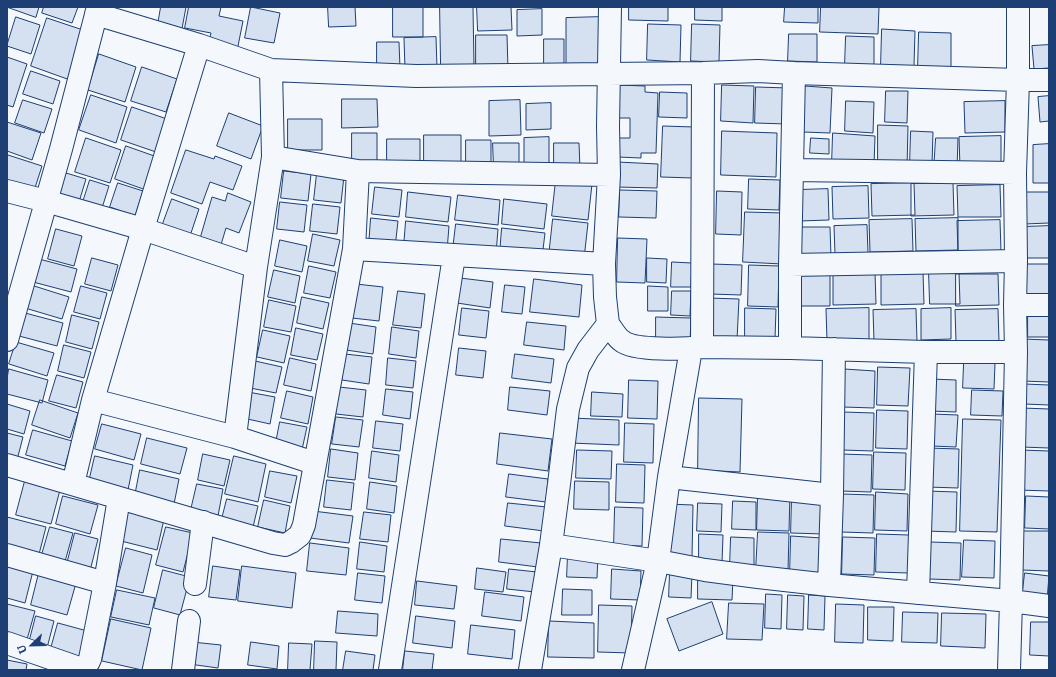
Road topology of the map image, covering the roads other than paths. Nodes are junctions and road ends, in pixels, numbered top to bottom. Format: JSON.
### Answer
{"nodes":[{"id":1,"x":610,"y":7,"type":"edge"},
{"id":2,"x":1018,"y":7,"type":"edge"},
{"id":3,"x":97,"y":10,"type":"edge"},
{"id":4,"x":199,"y":45,"type":"junction"},
{"id":5,"x":271,"y":70,"type":"junction"},
{"id":6,"x":703,"y":73,"type":"junction"},
{"id":7,"x":794,"y":73,"type":"junction"},
{"id":8,"x":609,"y":74,"type":"junction"},
{"id":9,"x":1018,"y":80,"type":"junction"},
{"id":10,"x":1049,"y":80,"type":"edge"},
{"id":11,"x":273,"y":157,"type":"junction"},
{"id":12,"x":358,"y":170,"type":"junction"},
{"id":13,"x":792,"y":170,"type":"junction"},
{"id":14,"x":1015,"y":173,"type":"junction"},
{"id":15,"x":609,"y":175,"type":"junction"},
{"id":16,"x":7,"y":191,"type":"edge"},
{"id":17,"x":46,"y":201,"type":"junction"},
{"id":18,"x":143,"y":229,"type":"junction"},
{"id":19,"x":354,"y":249,"type":"junction"},
{"id":20,"x":454,"y":256,"type":"junction"},
{"id":21,"x":1016,"y":262,"type":"junction"},
{"id":22,"x":604,"y":264,"type":"junction"},
{"id":23,"x":790,"y":264,"type":"junction"},
{"id":24,"x":256,"y":267,"type":"junction"},
{"id":25,"x":1015,"y":305,"type":"junction"},
{"id":26,"x":1049,"y":305,"type":"edge"},
{"id":27,"x":608,"y":324,"type":"junction"},
{"id":28,"x":7,"y":340,"type":"edge"},
{"id":29,"x":696,"y":348,"type":"junction"},
{"id":30,"x":790,"y":348,"type":"junction"},
{"id":31,"x":834,"y":349,"type":"junction"},
{"id":32,"x":926,"y":352,"type":"junction"},
{"id":33,"x":1016,"y":352,"type":"junction"},
{"id":34,"x":94,"y":400,"type":"junction"},
{"id":35,"x":235,"y":436,"type":"junction"},
{"id":36,"x":314,"y":463,"type":"junction"},
{"id":37,"x":7,"y":465,"type":"edge"},
{"id":38,"x":669,"y":477,"type":"junction"},
{"id":39,"x":73,"y":484,"type":"junction"},
{"id":40,"x":832,"y":495,"type":"junction"},
{"id":41,"x":119,"y":498,"type":"junction"},
{"id":42,"x":203,"y":522,"type":"junction"},
{"id":43,"x":551,"y":544,"type":"junction"},
{"id":44,"x":7,"y":555,"type":"edge"},
{"id":45,"x":658,"y":561,"type":"junction"},
{"id":46,"x":105,"y":583,"type":"junction"},
{"id":47,"x":194,"y":584,"type":"dead end"},
{"id":48,"x":829,"y":585,"type":"junction"},
{"id":49,"x":918,"y":593,"type":"junction"},
{"id":50,"x":1011,"y":601,"type":"junction"},
{"id":51,"x":1049,"y":606,"type":"edge"},
{"id":52,"x":190,"y":621,"type":"dead end"},
{"id":53,"x":7,"y":643,"type":"edge"},
{"id":54,"x":87,"y":668,"type":"edge"},
{"id":55,"x":183,"y":670,"type":"edge"},
{"id":56,"x":390,"y":670,"type":"edge"},
{"id":57,"x":530,"y":670,"type":"edge"},
{"id":58,"x":633,"y":670,"type":"edge"},
{"id":59,"x":1009,"y":670,"type":"edge"}],
"edges":[{"from":1,"to":8,"type":"street"},
{"from":2,"to":9,"type":"street"},
{"from":3,"to":4,"type":"street"},
{"from":3,"to":17,"type":"street"},
{"from":4,"to":5,"type":"street"},
{"from":4,"to":18,"type":"street"},
{"from":5,"to":8,"type":"street"},
{"from":5,"to":11,"type":"street"},
{"from":6,"to":7,"type":"street"},
{"from":6,"to":8,"type":"street"},
{"from":6,"to":29,"type":"street"},
{"from":7,"to":9,"type":"street"},
{"from":7,"to":13,"type":"street"},
{"from":8,"to":15,"type":"street"},
{"from":9,"to":10,"type":"street"},
{"from":9,"to":14,"type":"street"},
{"from":11,"to":12,"type":"street"},
{"from":11,"to":24,"type":"street"},
{"from":12,"to":15,"type":"street"},
{"from":12,"to":19,"type":"street"},
{"from":13,"to":14,"type":"street"},
{"from":13,"to":23,"type":"street"},
{"from":14,"to":21,"type":"street"},
{"from":15,"to":22,"type":"street"},
{"from":16,"to":17,"type":"street"},
{"from":17,"to":18,"type":"street"},
{"from":17,"to":28,"type":"street"},
{"from":18,"to":24,"type":"street"},
{"from":18,"to":34,"type":"street"},
{"from":19,"to":20,"type":"street"},
{"from":19,"to":36,"type":"street"},
{"from":20,"to":22,"type":"street"},
{"from":20,"to":56,"type":"street"},
{"from":21,"to":23,"type":"street"},
{"from":21,"to":25,"type":"street"},
{"from":22,"to":27,"type":"street"},
{"from":23,"to":30,"type":"street"},
{"from":24,"to":35,"type":"street"},
{"from":25,"to":26,"type":"street"},
{"from":25,"to":33,"type":"street"},
{"from":27,"to":29,"type":"street"},
{"from":27,"to":43,"type":"street"},
{"from":29,"to":30,"type":"street"},
{"from":29,"to":38,"type":"street"},
{"from":30,"to":31,"type":"street"},
{"from":31,"to":32,"type":"street"},
{"from":31,"to":40,"type":"street"},
{"from":32,"to":33,"type":"street"},
{"from":32,"to":49,"type":"street"},
{"from":33,"to":50,"type":"street"},
{"from":34,"to":35,"type":"street"},
{"from":34,"to":39,"type":"street"},
{"from":35,"to":36,"type":"street"},
{"from":36,"to":42,"type":"street"},
{"from":37,"to":39,"type":"street"},
{"from":38,"to":40,"type":"street"},
{"from":38,"to":45,"type":"street"},
{"from":39,"to":41,"type":"street"},
{"from":40,"to":48,"type":"street"},
{"from":41,"to":42,"type":"street"},
{"from":41,"to":46,"type":"street"},
{"from":42,"to":47,"type":"street"},
{"from":43,"to":45,"type":"street"},
{"from":43,"to":57,"type":"street"},
{"from":44,"to":46,"type":"street"},
{"from":45,"to":48,"type":"street"},
{"from":45,"to":58,"type":"street"},
{"from":46,"to":54,"type":"street"},
{"from":48,"to":49,"type":"street"},
{"from":49,"to":50,"type":"street"},
{"from":50,"to":51,"type":"street"},
{"from":50,"to":59,"type":"street"},
{"from":52,"to":55,"type":"street"},
{"from":53,"to":54,"type":"street"}]}
